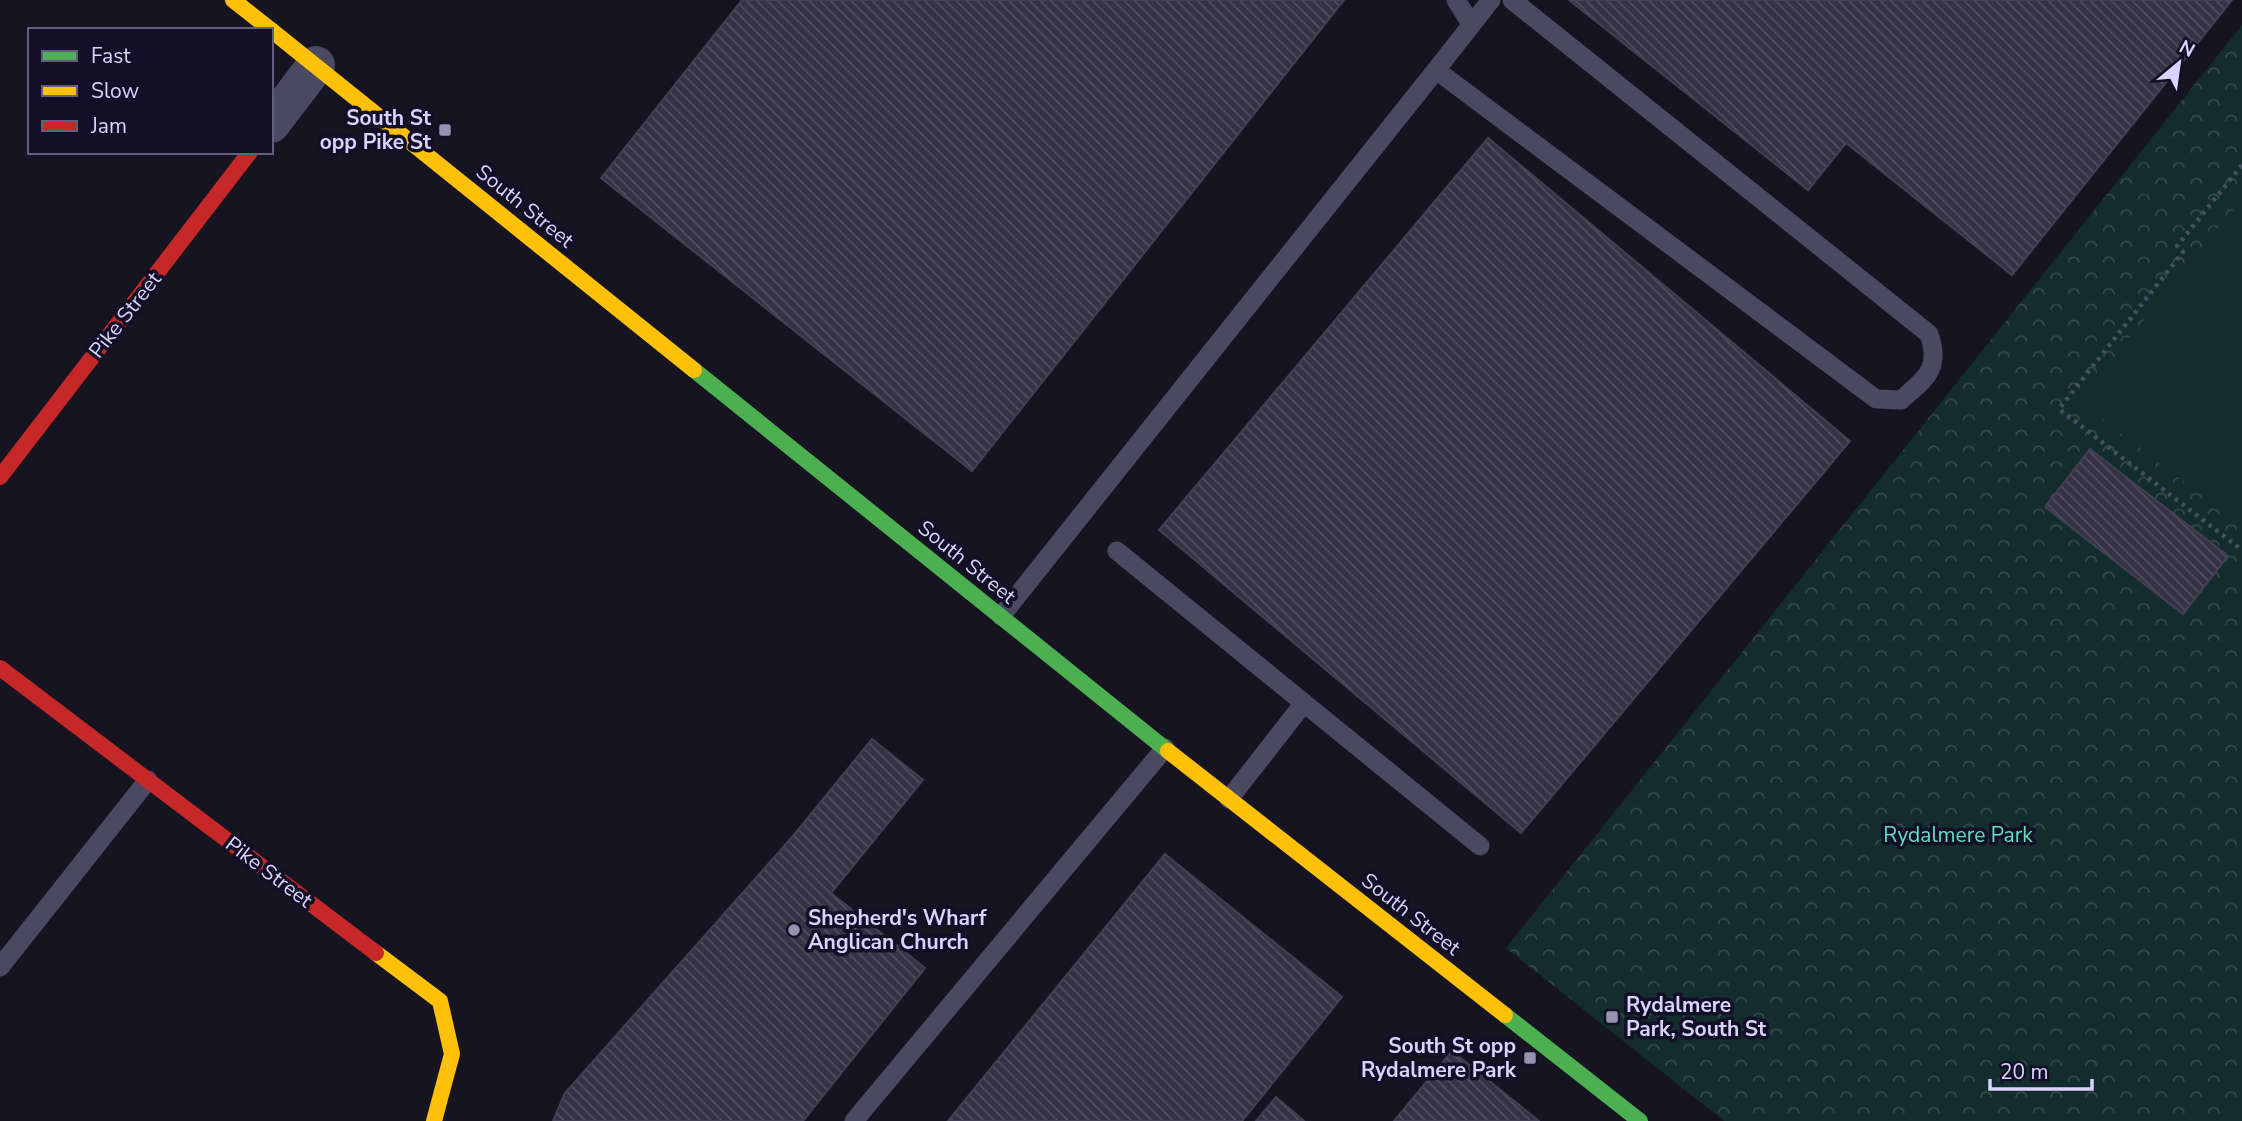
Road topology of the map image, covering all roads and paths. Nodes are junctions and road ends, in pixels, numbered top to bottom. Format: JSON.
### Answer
{"nodes":[{"id":1,"x":233,"y":0,"type":"edge"},
{"id":2,"x":1456,"y":0,"type":"edge"},
{"id":3,"x":1491,"y":0,"type":"edge"},
{"id":4,"x":1512,"y":0,"type":"edge"},
{"id":5,"x":1471,"y":24,"type":"junction"},
{"id":6,"x":268,"y":28,"type":"edge"},
{"id":7,"x":273,"y":32,"type":"edge"},
{"id":8,"x":316,"y":65,"type":"junction"},
{"id":9,"x":1436,"y":70,"type":"junction"},
{"id":10,"x":273,"y":121,"type":"edge"},
{"id":11,"x":248,"y":154,"type":"edge"},
{"id":12,"x":2242,"y":165,"type":"edge"},
{"id":13,"x":0,"y":477,"type":"edge"},
{"id":14,"x":2242,"y":550,"type":"edge"},
{"id":15,"x":1117,"y":551,"type":"dead end"},
{"id":16,"x":1001,"y":616,"type":"junction"},
{"id":17,"x":0,"y":668,"type":"edge"},
{"id":18,"x":1304,"y":703,"type":"junction"},
{"id":19,"x":1165,"y":748,"type":"junction"},
{"id":20,"x":148,"y":780,"type":"junction"},
{"id":21,"x":1229,"y":799,"type":"junction"},
{"id":22,"x":1480,"y":846,"type":"dead end"},
{"id":23,"x":0,"y":967,"type":"edge"},
{"id":24,"x":434,"y":1121,"type":"edge"},
{"id":25,"x":854,"y":1121,"type":"edge"},
{"id":26,"x":1640,"y":1121,"type":"edge"}],
"edges":[{"from":1,"to":6,"type":"street","name":"South Street"},
{"from":2,"to":5,"type":"lane"},
{"from":3,"to":5,"type":"lane"},
{"from":4,"to":9,"type":"lane"},
{"from":5,"to":9,"type":"lane"},
{"from":7,"to":8,"type":"street","name":"South Street"},
{"from":8,"to":10,"type":"street"},
{"from":8,"to":16,"type":"street","name":"South Street"},
{"from":9,"to":16,"type":"lane"},
{"from":11,"to":13,"type":"street","name":"Pike Street"},
{"from":12,"to":14,"type":"path"},
{"from":15,"to":18,"type":"lane"},
{"from":16,"to":19,"type":"street","name":"South Street"},
{"from":17,"to":20,"type":"street","name":"Pike Street"},
{"from":18,"to":21,"type":"lane"},
{"from":18,"to":22,"type":"lane"},
{"from":19,"to":21,"type":"street","name":"South Street"},
{"from":19,"to":25,"type":"lane"},
{"from":20,"to":23,"type":"lane"},
{"from":20,"to":24,"type":"street","name":"Pike Street"},
{"from":21,"to":26,"type":"street","name":"South Street"}]}
